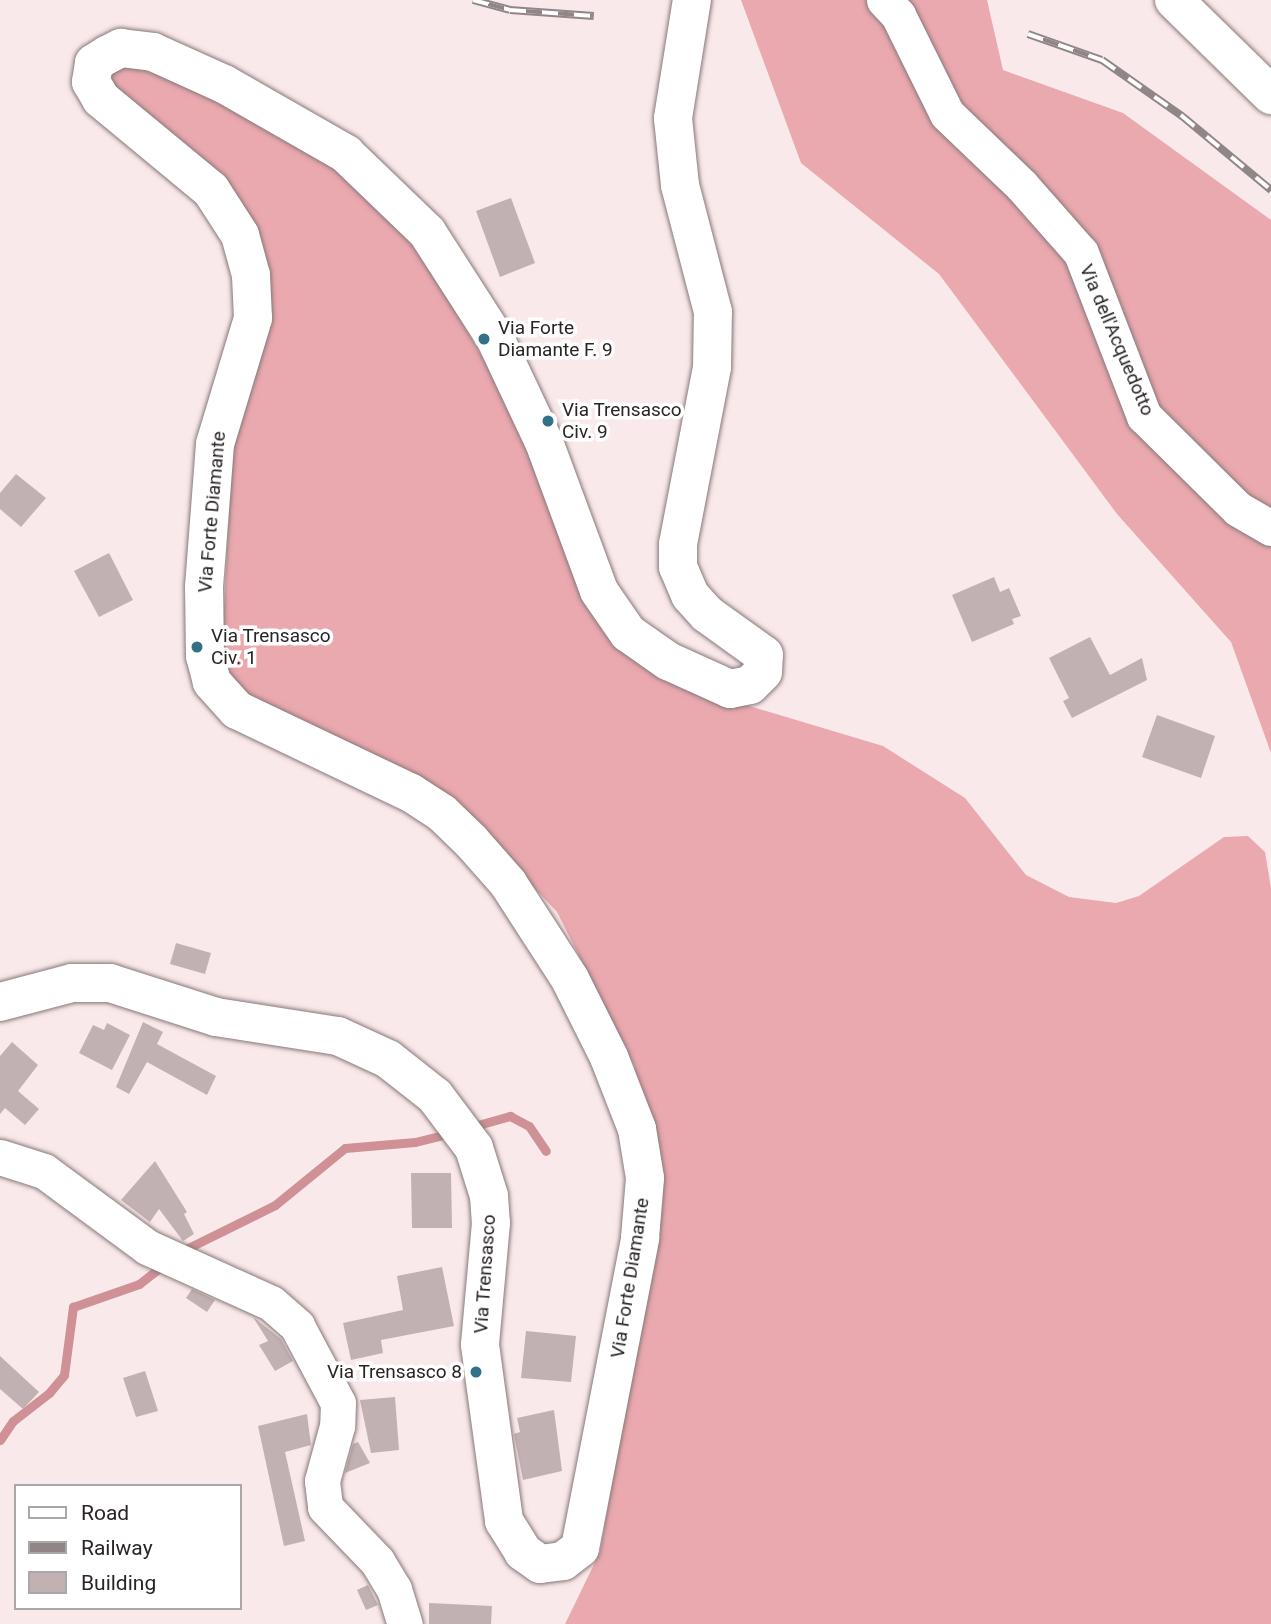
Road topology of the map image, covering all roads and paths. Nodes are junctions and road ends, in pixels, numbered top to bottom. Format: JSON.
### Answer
{"nodes":[{"id":1,"x":692,"y":0,"type":"edge"},
{"id":2,"x":884,"y":0,"type":"edge"},
{"id":3,"x":1174,"y":0,"type":"edge"},
{"id":4,"x":1271,"y":95,"type":"edge"},
{"id":5,"x":1271,"y":528,"type":"edge"},
{"id":6,"x":0,"y":1002,"type":"edge"},
{"id":7,"x":0,"y":1157,"type":"edge"},
{"id":8,"x":553,"y":1565,"type":"joint"},
{"id":9,"x":405,"y":1624,"type":"edge"}],
"edges":[{"from":1,"to":8,"type":"main road","name":"Via Forte Diamante"},
{"from":2,"to":5,"type":"street","name":"Via dell'Acquedotto"},
{"from":3,"to":4,"type":"main road"},
{"from":6,"to":8,"type":"main road","name":"Via Trensasco"},
{"from":7,"to":9,"type":"street"}]}
